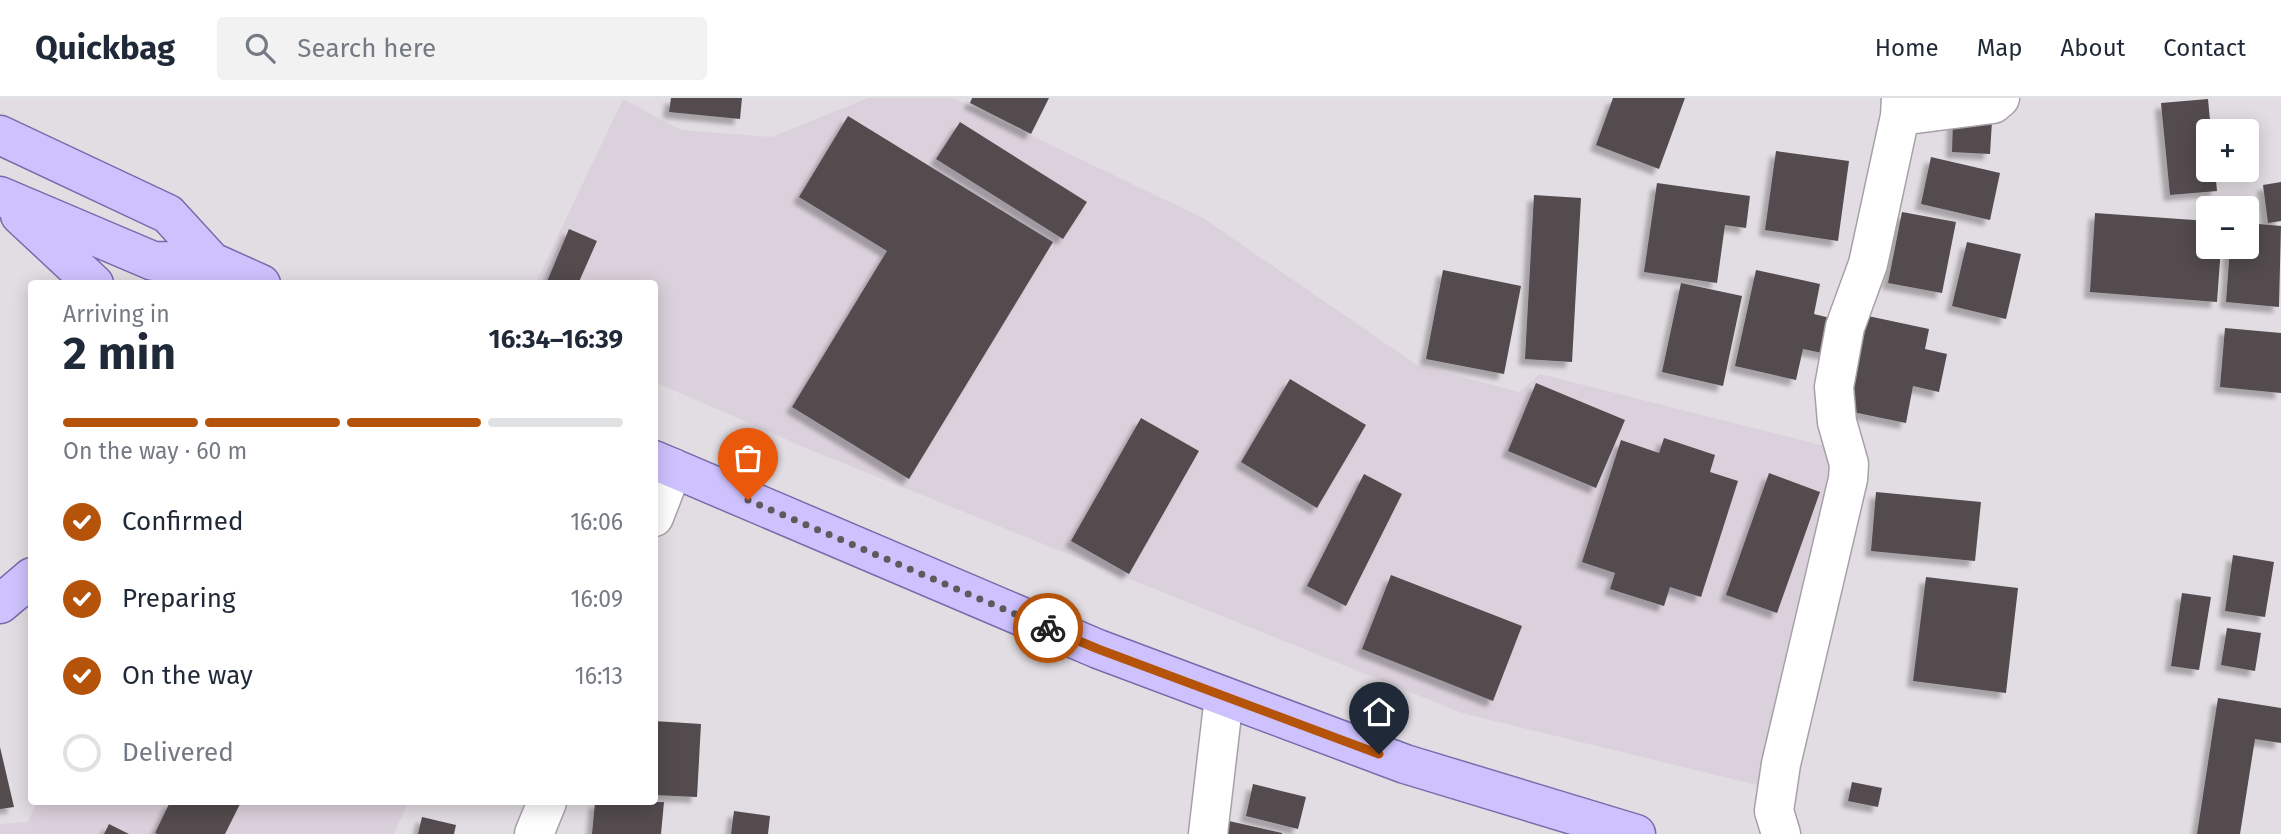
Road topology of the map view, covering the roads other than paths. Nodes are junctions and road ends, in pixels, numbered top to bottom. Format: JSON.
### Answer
{"nodes":[{"id":1,"x":2000,"y":98,"type":"edge"},
{"id":2,"x":1900,"y":107,"type":"edge"},
{"id":3,"x":0,"y":135,"type":"edge"},
{"id":4,"x":0,"y":197,"type":"edge"},
{"id":5,"x":212,"y":262,"type":"junction"},
{"id":6,"x":90,"y":280,"type":"edge"},
{"id":7,"x":252,"y":280,"type":"edge"},
{"id":8,"x":664,"y":464,"type":"edge"},
{"id":9,"x":658,"y":496,"type":"edge"},
{"id":10,"x":28,"y":580,"type":"edge"},
{"id":11,"x":0,"y":604,"type":"edge"},
{"id":12,"x":1224,"y":697,"type":"junction"},
{"id":13,"x":546,"y":805,"type":"edge"},
{"id":14,"x":534,"y":834,"type":"edge"},
{"id":15,"x":1208,"y":834,"type":"edge"},
{"id":16,"x":1636,"y":834,"type":"edge"},
{"id":17,"x":1781,"y":834,"type":"edge"}],
"edges":[{"from":1,"to":2,"type":"street"},
{"from":2,"to":17,"type":"street"},
{"from":3,"to":5,"type":"main road"},
{"from":4,"to":5,"type":"main road"},
{"from":4,"to":6,"type":"main road"},
{"from":5,"to":7,"type":"main road"},
{"from":8,"to":9,"type":"street"},
{"from":8,"to":12,"type":"main road"},
{"from":10,"to":11,"type":"main road"},
{"from":12,"to":15,"type":"street"},
{"from":12,"to":16,"type":"main road"},
{"from":13,"to":14,"type":"street"}]}
